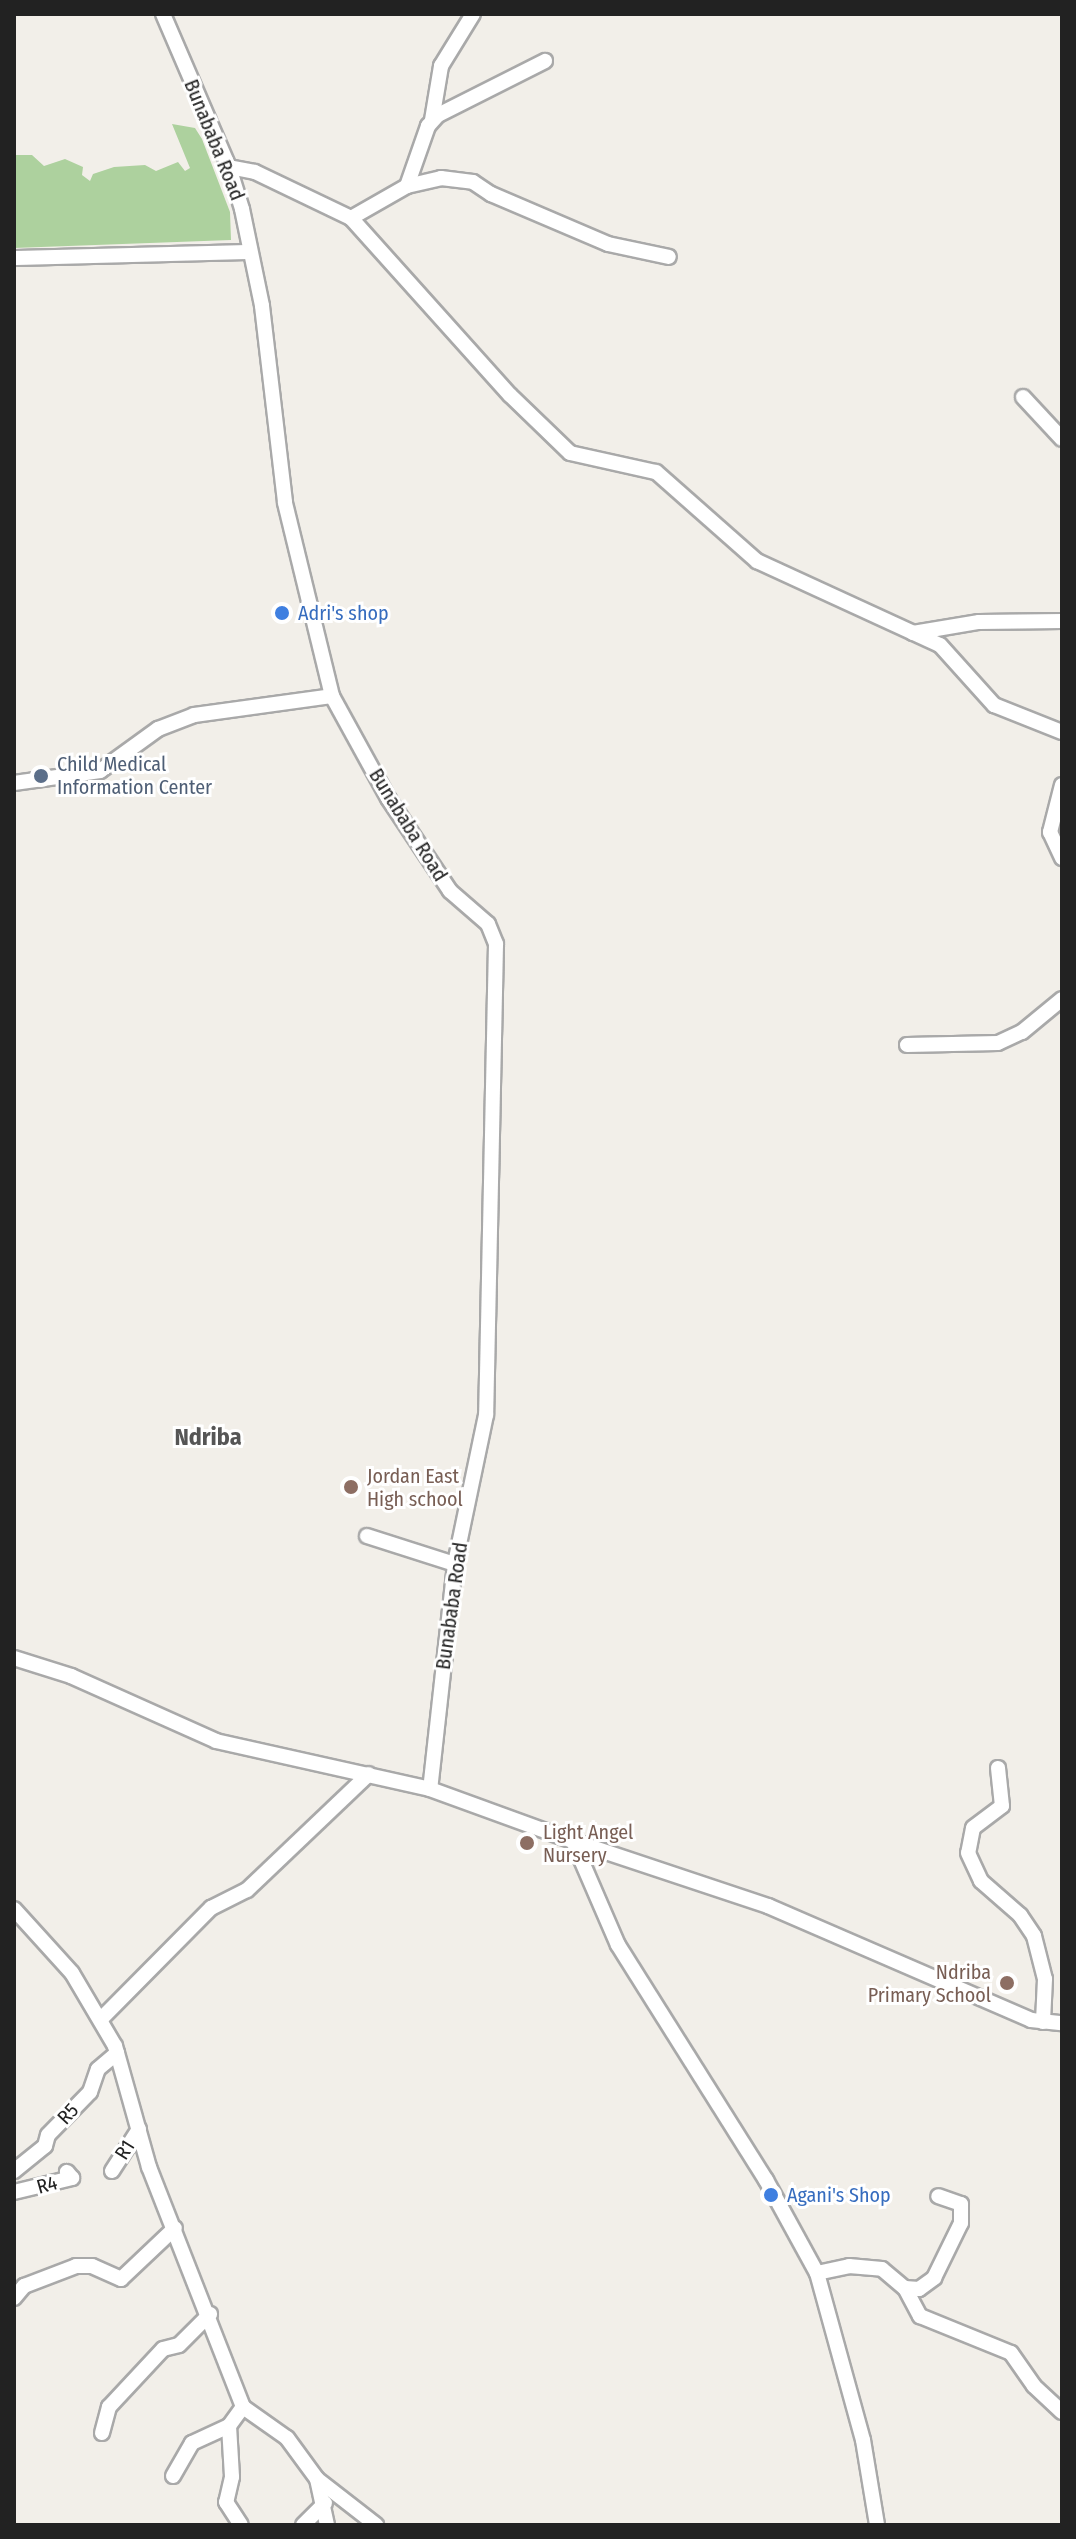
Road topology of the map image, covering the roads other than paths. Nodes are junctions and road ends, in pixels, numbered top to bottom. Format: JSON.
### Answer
{"nodes":[{"id":1,"x":163,"y":14,"type":"edge"},
{"id":2,"x":473,"y":14,"type":"edge"},
{"id":3,"x":545,"y":61,"type":"dead end"},
{"id":4,"x":432,"y":120,"type":"junction"},
{"id":5,"x":229,"y":167,"type":"junction"},
{"id":6,"x":407,"y":186,"type":"junction"},
{"id":7,"x":351,"y":218,"type":"junction"},
{"id":8,"x":250,"y":252,"type":"junction"},
{"id":9,"x":669,"y":257,"type":"dead end"},
{"id":10,"x":14,"y":258,"type":"edge"},
{"id":11,"x":1023,"y":397,"type":"dead end"},
{"id":12,"x":1062,"y":439,"type":"edge"},
{"id":13,"x":1062,"y":621,"type":"edge"},
{"id":14,"x":912,"y":633,"type":"junction"},
{"id":15,"x":332,"y":696,"type":"junction"},
{"id":16,"x":1062,"y":732,"type":"edge"},
{"id":17,"x":14,"y":783,"type":"edge"},
{"id":18,"x":1062,"y":785,"type":"edge"},
{"id":19,"x":1062,"y":858,"type":"edge"},
{"id":20,"x":1062,"y":999,"type":"edge"},
{"id":21,"x":907,"y":1045,"type":"dead end"},
{"id":22,"x":367,"y":1536,"type":"dead end"},
{"id":23,"x":455,"y":1564,"type":"junction"},
{"id":24,"x":14,"y":1658,"type":"edge"},
{"id":25,"x":998,"y":1768,"type":"dead end"},
{"id":26,"x":369,"y":1774,"type":"junction"},
{"id":27,"x":430,"y":1789,"type":"junction"},
{"id":28,"x":573,"y":1841,"type":"junction"},
{"id":29,"x":14,"y":1909,"type":"edge"},
{"id":30,"x":102,"y":2018,"type":"junction"},
{"id":31,"x":1043,"y":2022,"type":"junction"},
{"id":32,"x":1062,"y":2023,"type":"edge"},
{"id":33,"x":117,"y":2053,"type":"junction"},
{"id":34,"x":139,"y":2129,"type":"junction"},
{"id":35,"x":14,"y":2171,"type":"edge"},
{"id":36,"x":112,"y":2171,"type":"dead end"},
{"id":37,"x":67,"y":2172,"type":"dead end"},
{"id":38,"x":14,"y":2192,"type":"edge"},
{"id":39,"x":938,"y":2196,"type":"dead end"},
{"id":40,"x":175,"y":2228,"type":"junction"},
{"id":41,"x":817,"y":2273,"type":"junction"},
{"id":42,"x":19,"y":2284,"type":"edge"},
{"id":43,"x":905,"y":2288,"type":"junction"},
{"id":44,"x":14,"y":2298,"type":"edge"},
{"id":45,"x":210,"y":2314,"type":"junction"},
{"id":46,"x":243,"y":2407,"type":"junction"},
{"id":47,"x":1062,"y":2412,"type":"edge"},
{"id":48,"x":229,"y":2426,"type":"junction"},
{"id":49,"x":102,"y":2433,"type":"dead end"},
{"id":50,"x":173,"y":2476,"type":"dead end"},
{"id":51,"x":317,"y":2479,"type":"junction"},
{"id":52,"x":336,"y":2493,"type":"junction"},
{"id":53,"x":321,"y":2507,"type":"junction"},
{"id":54,"x":241,"y":2525,"type":"edge"},
{"id":55,"x":303,"y":2525,"type":"edge"},
{"id":56,"x":327,"y":2525,"type":"edge"},
{"id":57,"x":376,"y":2525,"type":"edge"},
{"id":58,"x":877,"y":2525,"type":"edge"}],
"edges":[{"from":1,"to":5,"type":"street","name":"Bunababa Road"},
{"from":2,"to":4,"type":"street"},
{"from":3,"to":4,"type":"street"},
{"from":4,"to":6,"type":"street"},
{"from":5,"to":7,"type":"street"},
{"from":5,"to":8,"type":"street","name":"Bunababa Road"},
{"from":6,"to":7,"type":"street"},
{"from":6,"to":9,"type":"street"},
{"from":7,"to":14,"type":"street"},
{"from":8,"to":10,"type":"street"},
{"from":8,"to":15,"type":"street","name":"Bunababa Road"},
{"from":11,"to":12,"type":"street"},
{"from":13,"to":14,"type":"street"},
{"from":14,"to":16,"type":"street"},
{"from":15,"to":17,"type":"street"},
{"from":15,"to":23,"type":"street","name":"Bunababa Road"},
{"from":18,"to":19,"type":"street"},
{"from":20,"to":21,"type":"street"},
{"from":22,"to":23,"type":"street"},
{"from":23,"to":27,"type":"street","name":"Bunababa Road"},
{"from":24,"to":26,"type":"street"},
{"from":25,"to":31,"type":"street"},
{"from":26,"to":27,"type":"street"},
{"from":26,"to":30,"type":"street"},
{"from":27,"to":28,"type":"street"},
{"from":28,"to":31,"type":"street"},
{"from":28,"to":41,"type":"street"},
{"from":29,"to":30,"type":"street"},
{"from":30,"to":33,"type":"street"},
{"from":31,"to":32,"type":"street"},
{"from":33,"to":34,"type":"street"},
{"from":33,"to":35,"type":"street","name":"R5"},
{"from":34,"to":36,"type":"street","name":"R1"},
{"from":34,"to":40,"type":"street"},
{"from":37,"to":38,"type":"street","name":"R4"},
{"from":39,"to":43,"type":"street"},
{"from":40,"to":42,"type":"street"},
{"from":40,"to":45,"type":"street"},
{"from":41,"to":43,"type":"street"},
{"from":41,"to":58,"type":"street"},
{"from":42,"to":44,"type":"street"},
{"from":43,"to":47,"type":"street"},
{"from":45,"to":46,"type":"street"},
{"from":45,"to":49,"type":"street"},
{"from":46,"to":48,"type":"street"},
{"from":46,"to":51,"type":"street"},
{"from":48,"to":50,"type":"street"},
{"from":48,"to":54,"type":"street"},
{"from":51,"to":52,"type":"street"},
{"from":51,"to":53,"type":"street"},
{"from":52,"to":53,"type":"street"},
{"from":52,"to":57,"type":"street"},
{"from":53,"to":55,"type":"street"},
{"from":53,"to":56,"type":"street"}]}
